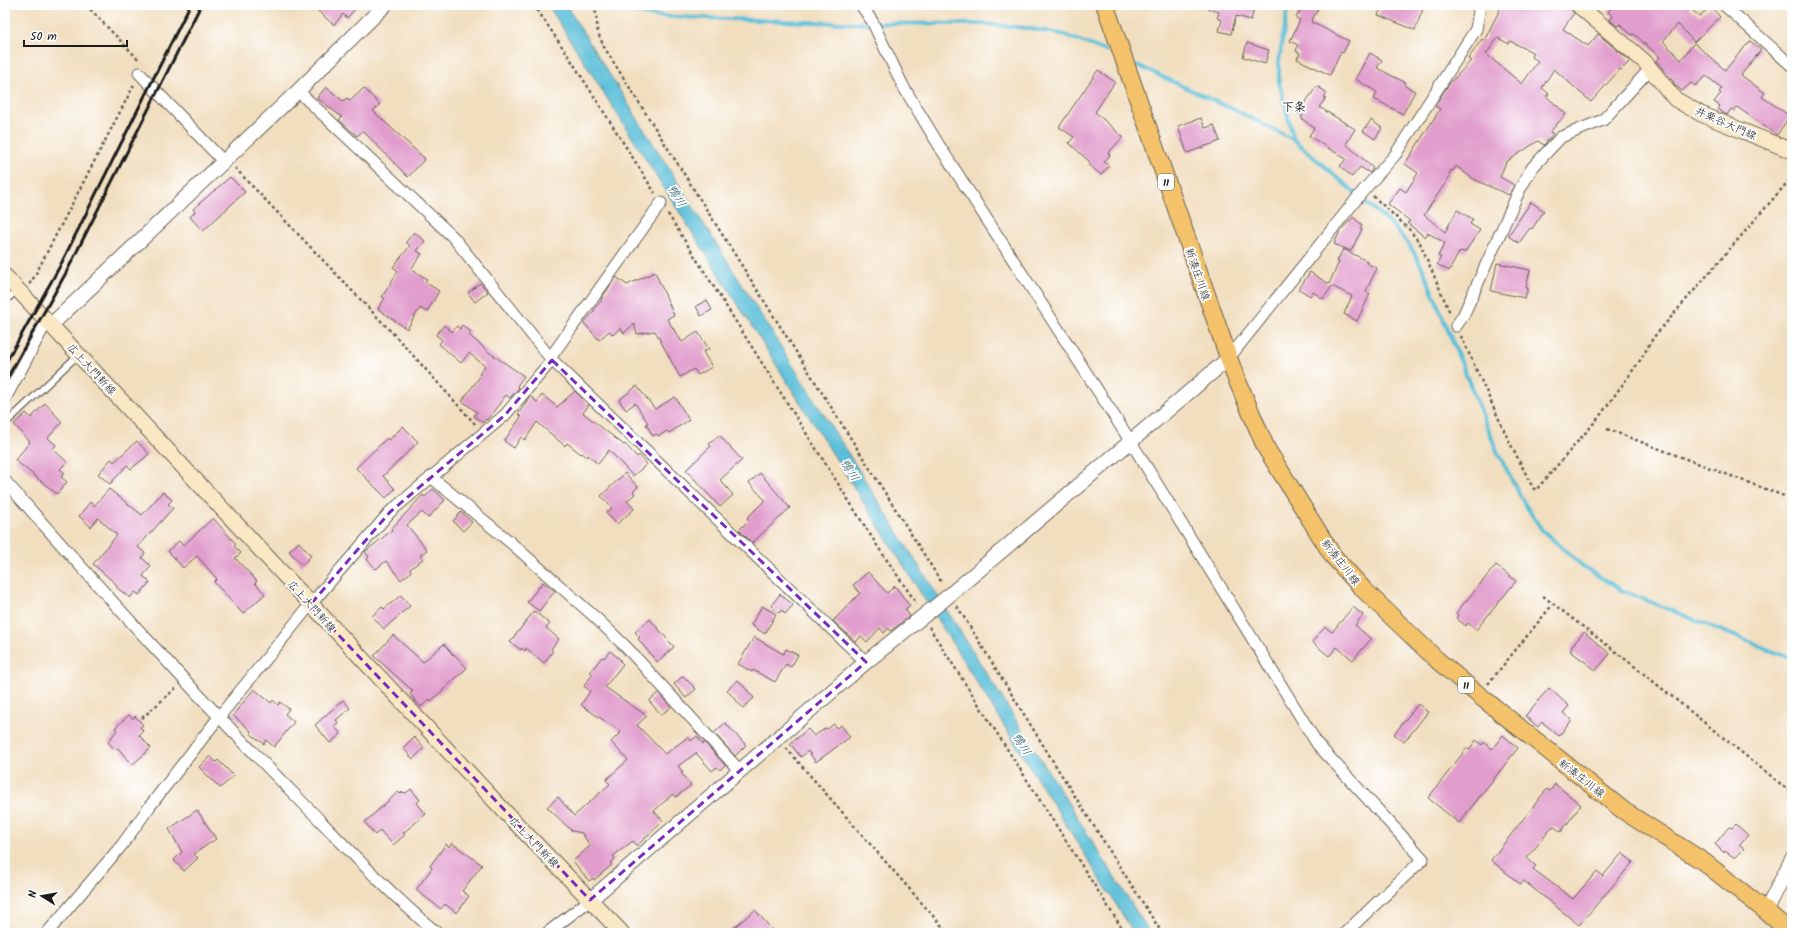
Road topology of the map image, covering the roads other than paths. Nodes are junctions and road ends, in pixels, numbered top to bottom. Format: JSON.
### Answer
{"nodes":[{"id":1,"x":385,"y":5,"type":"edge"},
{"id":2,"x":861,"y":5,"type":"edge"},
{"id":3,"x":1105,"y":5,"type":"edge"},
{"id":4,"x":1480,"y":5,"type":"edge"},
{"id":5,"x":1724,"y":5,"type":"edge"},
{"id":6,"x":1584,"y":7,"type":"edge"},
{"id":7,"x":1792,"y":66,"type":"edge"},
{"id":8,"x":1650,"y":69,"type":"junction"},
{"id":9,"x":139,"y":73,"type":"road end"},
{"id":10,"x":298,"y":91,"type":"junction"},
{"id":11,"x":1792,"y":151,"type":"edge"},
{"id":12,"x":225,"y":160,"type":"junction"},
{"id":13,"x":661,"y":203,"type":"road end"},
{"id":14,"x":5,"y":276,"type":"edge"},
{"id":15,"x":19,"y":291,"type":"junction"},
{"id":16,"x":5,"y":301,"type":"edge"},
{"id":17,"x":49,"y":323,"type":"junction"},
{"id":18,"x":1456,"y":326,"type":"road end"},
{"id":19,"x":78,"y":354,"type":"junction"},
{"id":20,"x":551,"y":359,"type":"junction"},
{"id":21,"x":1228,"y":359,"type":"junction"},
{"id":22,"x":5,"y":399,"type":"edge"},
{"id":23,"x":5,"y":424,"type":"edge"},
{"id":24,"x":1131,"y":442,"type":"junction"},
{"id":25,"x":431,"y":477,"type":"junction"},
{"id":26,"x":5,"y":481,"type":"edge"},
{"id":27,"x":310,"y":605,"type":"junction"},
{"id":28,"x":866,"y":662,"type":"junction"},
{"id":29,"x":219,"y":717,"type":"junction"},
{"id":30,"x":739,"y":770,"type":"junction"},
{"id":31,"x":1792,"y":859,"type":"edge"},
{"id":32,"x":590,"y":900,"type":"junction"},
{"id":33,"x":1766,"y":910,"type":"junction"},
{"id":34,"x":47,"y":933,"type":"edge"},
{"id":35,"x":437,"y":933,"type":"edge"},
{"id":36,"x":547,"y":933,"type":"edge"},
{"id":37,"x":622,"y":933,"type":"edge"},
{"id":38,"x":1345,"y":933,"type":"edge"},
{"id":39,"x":1791,"y":933,"type":"edge"}],
"edges":[{"from":1,"to":10,"type":"street"},
{"from":2,"to":24,"type":"street"},
{"from":3,"to":21,"type":"main road","name":"新湊庄川線","number":"11"},
{"from":4,"to":21,"type":"street"},
{"from":5,"to":7,"type":"street"},
{"from":6,"to":8,"type":"main road","name":"井栗谷大門線"},
{"from":8,"to":11,"type":"main road","name":"井栗谷大門線"},
{"from":8,"to":18,"type":"street"},
{"from":9,"to":12,"type":"street"},
{"from":10,"to":12,"type":"street"},
{"from":10,"to":20,"type":"street"},
{"from":12,"to":17,"type":"street"},
{"from":13,"to":20,"type":"street"},
{"from":14,"to":15,"type":"main road","name":"広上大門新線"},
{"from":15,"to":16,"type":"lane"},
{"from":15,"to":17,"type":"main road","name":"広上大門新線"},
{"from":17,"to":19,"type":"main road","name":"広上大門新線"},
{"from":17,"to":22,"type":"street"},
{"from":19,"to":23,"type":"lane"},
{"from":19,"to":27,"type":"main road","name":"広上大門新線"},
{"from":20,"to":25,"type":"street"},
{"from":20,"to":28,"type":"street"},
{"from":21,"to":24,"type":"street"},
{"from":21,"to":33,"type":"main road","name":"新湊庄川線","number":"11"},
{"from":24,"to":28,"type":"street"},
{"from":24,"to":38,"type":"street"},
{"from":25,"to":27,"type":"street"},
{"from":25,"to":30,"type":"street"},
{"from":26,"to":29,"type":"street"},
{"from":27,"to":29,"type":"street"},
{"from":27,"to":32,"type":"main road","name":"広上大門新線"},
{"from":28,"to":30,"type":"street"},
{"from":29,"to":34,"type":"street"},
{"from":29,"to":35,"type":"street"},
{"from":30,"to":32,"type":"street"},
{"from":31,"to":33,"type":"street"},
{"from":32,"to":36,"type":"street"},
{"from":32,"to":37,"type":"main road","name":"広上大門新線"},
{"from":33,"to":39,"type":"main road","name":"新湊庄川線","number":"11"}]}
